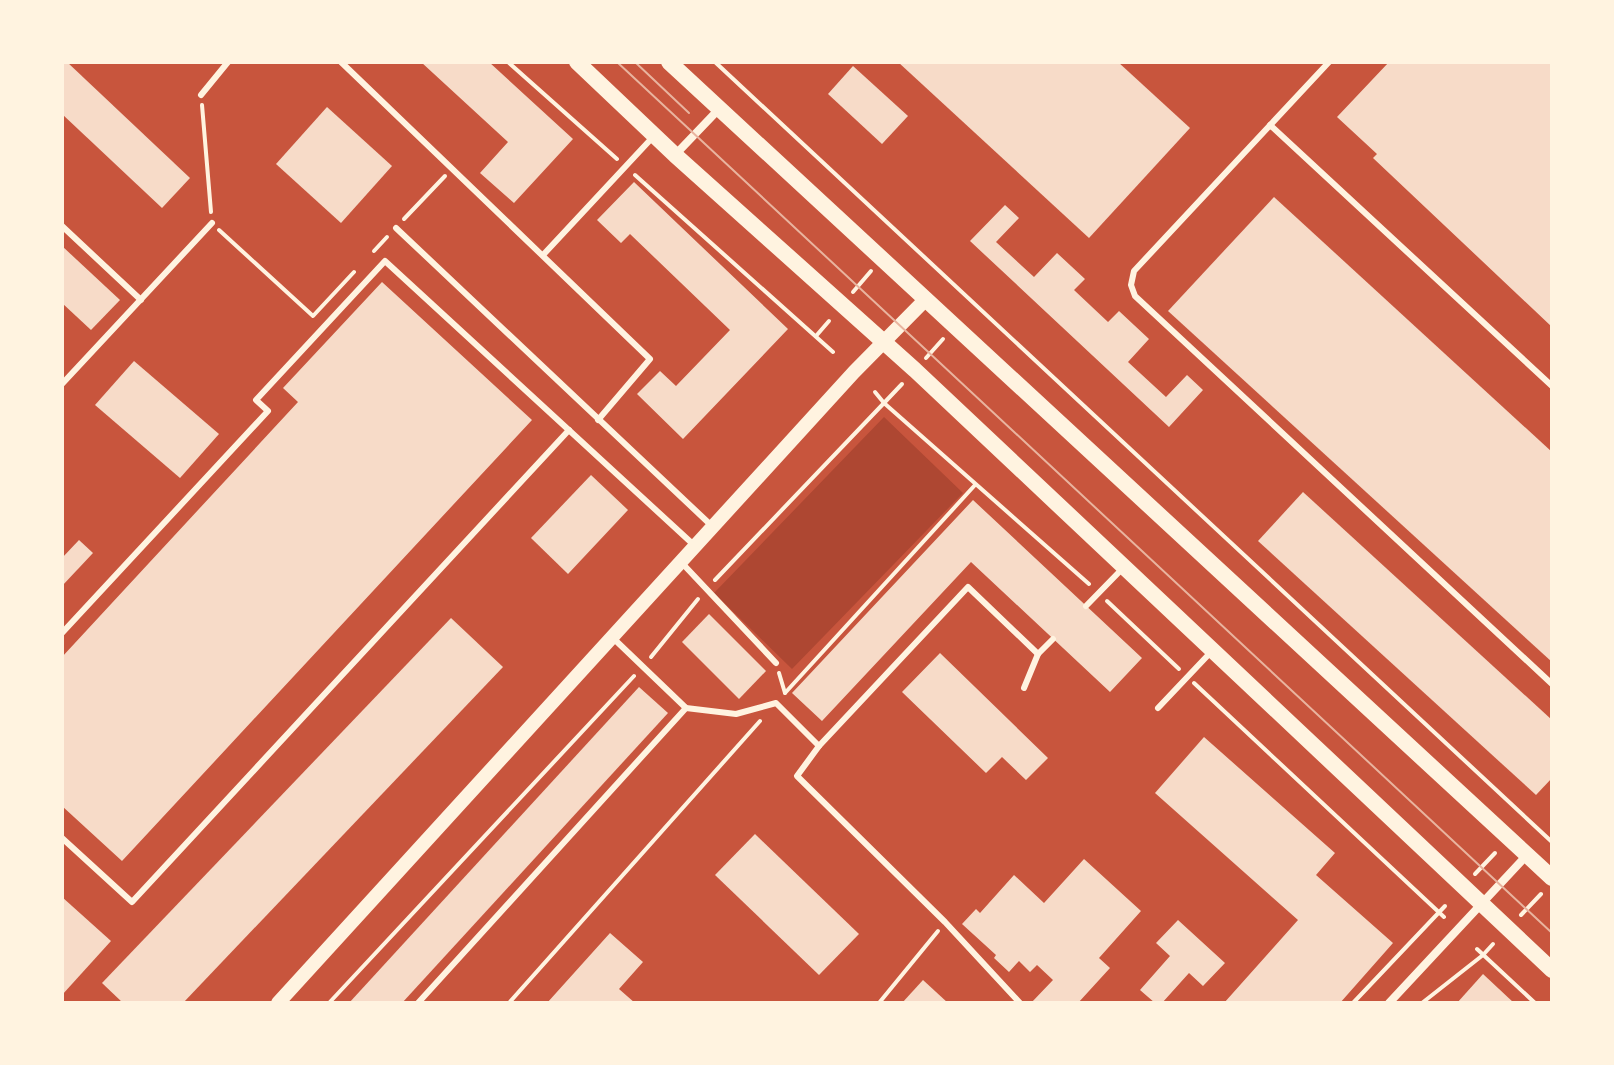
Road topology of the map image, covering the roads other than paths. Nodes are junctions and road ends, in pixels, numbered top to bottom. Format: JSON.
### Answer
{"nodes":[{"id":1,"x":228,"y":62,"type":"edge"},
{"id":2,"x":341,"y":62,"type":"edge"},
{"id":3,"x":577,"y":62,"type":"edge"},
{"id":4,"x":669,"y":62,"type":"edge"},
{"id":5,"x":1329,"y":62,"type":"edge"},
{"id":6,"x":201,"y":95,"type":"road end"},
{"id":7,"x":720,"y":109,"type":"junction"},
{"id":8,"x":1270,"y":125,"type":"junction"},
{"id":9,"x":655,"y":136,"type":"junction"},
{"id":10,"x":675,"y":155,"type":"junction"},
{"id":11,"x":212,"y":223,"type":"road end"},
{"id":12,"x":62,"y":226,"type":"edge"},
{"id":13,"x":396,"y":228,"type":"road end"},
{"id":14,"x":543,"y":255,"type":"junction"},
{"id":15,"x":926,"y":299,"type":"junction"},
{"id":16,"x":141,"y":300,"type":"junction"},
{"id":17,"x":884,"y":342,"type":"junction"},
{"id":18,"x":62,"y":384,"type":"edge"},
{"id":19,"x":1552,"y":386,"type":"edge"},
{"id":20,"x":598,"y":420,"type":"junction"},
{"id":21,"x":569,"y":430,"type":"junction"},
{"id":22,"x":713,"y":527,"type":"junction"},
{"id":23,"x":695,"y":546,"type":"junction"},
{"id":24,"x":681,"y":562,"type":"junction"},
{"id":25,"x":1124,"y":567,"type":"junction"},
{"id":26,"x":1086,"y":606,"type":"dead end"},
{"id":27,"x":62,"y":633,"type":"edge"},
{"id":28,"x":612,"y":637,"type":"junction"},
{"id":29,"x":1053,"y":639,"type":"dead end"},
{"id":30,"x":1212,"y":650,"type":"junction"},
{"id":31,"x":1038,"y":654,"type":"junction"},
{"id":32,"x":776,"y":663,"type":"road end"},
{"id":33,"x":1552,"y":684,"type":"edge"},
{"id":34,"x":1024,"y":688,"type":"dead end"},
{"id":35,"x":686,"y":708,"type":"junction"},
{"id":36,"x":1158,"y":708,"type":"dead end"},
{"id":37,"x":819,"y":746,"type":"junction"},
{"id":38,"x":62,"y":838,"type":"edge"},
{"id":39,"x":1527,"y":855,"type":"junction"},
{"id":40,"x":1552,"y":878,"type":"edge"},
{"id":41,"x":1481,"y":904,"type":"junction"},
{"id":42,"x":1552,"y":970,"type":"edge"},
{"id":43,"x":278,"y":1003,"type":"edge"},
{"id":44,"x":418,"y":1003,"type":"edge"},
{"id":45,"x":1020,"y":1003,"type":"edge"},
{"id":46,"x":1389,"y":1003,"type":"edge"}],
"edges":[{"from":1,"to":6,"type":"lane"},
{"from":2,"to":14,"type":"lane"},
{"from":3,"to":9,"type":"main road"},
{"from":4,"to":7,"type":"main road"},
{"from":5,"to":8,"type":"lane"},
{"from":7,"to":10,"type":"street"},
{"from":7,"to":15,"type":"main road"},
{"from":8,"to":19,"type":"lane"},
{"from":8,"to":33,"type":"lane"},
{"from":9,"to":10,"type":"main road"},
{"from":9,"to":14,"type":"lane"},
{"from":10,"to":17,"type":"main road"},
{"from":11,"to":16,"type":"lane"},
{"from":12,"to":16,"type":"lane"},
{"from":13,"to":20,"type":"lane"},
{"from":14,"to":20,"type":"lane"},
{"from":15,"to":17,"type":"street"},
{"from":15,"to":39,"type":"main road"},
{"from":16,"to":18,"type":"lane"},
{"from":17,"to":22,"type":"street"},
{"from":17,"to":25,"type":"main road"},
{"from":20,"to":22,"type":"lane"},
{"from":21,"to":23,"type":"lane"},
{"from":21,"to":27,"type":"lane"},
{"from":21,"to":38,"type":"lane"},
{"from":22,"to":23,"type":"street"},
{"from":23,"to":24,"type":"street"},
{"from":24,"to":28,"type":"street"},
{"from":24,"to":32,"type":"lane"},
{"from":25,"to":26,"type":"lane"},
{"from":25,"to":30,"type":"main road"},
{"from":28,"to":35,"type":"lane"},
{"from":28,"to":43,"type":"street"},
{"from":29,"to":31,"type":"lane"},
{"from":30,"to":36,"type":"lane"},
{"from":30,"to":41,"type":"main road"},
{"from":31,"to":34,"type":"lane"},
{"from":31,"to":37,"type":"lane"},
{"from":35,"to":37,"type":"lane"},
{"from":35,"to":44,"type":"lane"},
{"from":37,"to":45,"type":"lane"},
{"from":39,"to":40,"type":"main road"},
{"from":39,"to":41,"type":"street"},
{"from":41,"to":42,"type":"main road"},
{"from":41,"to":46,"type":"street"}]}
